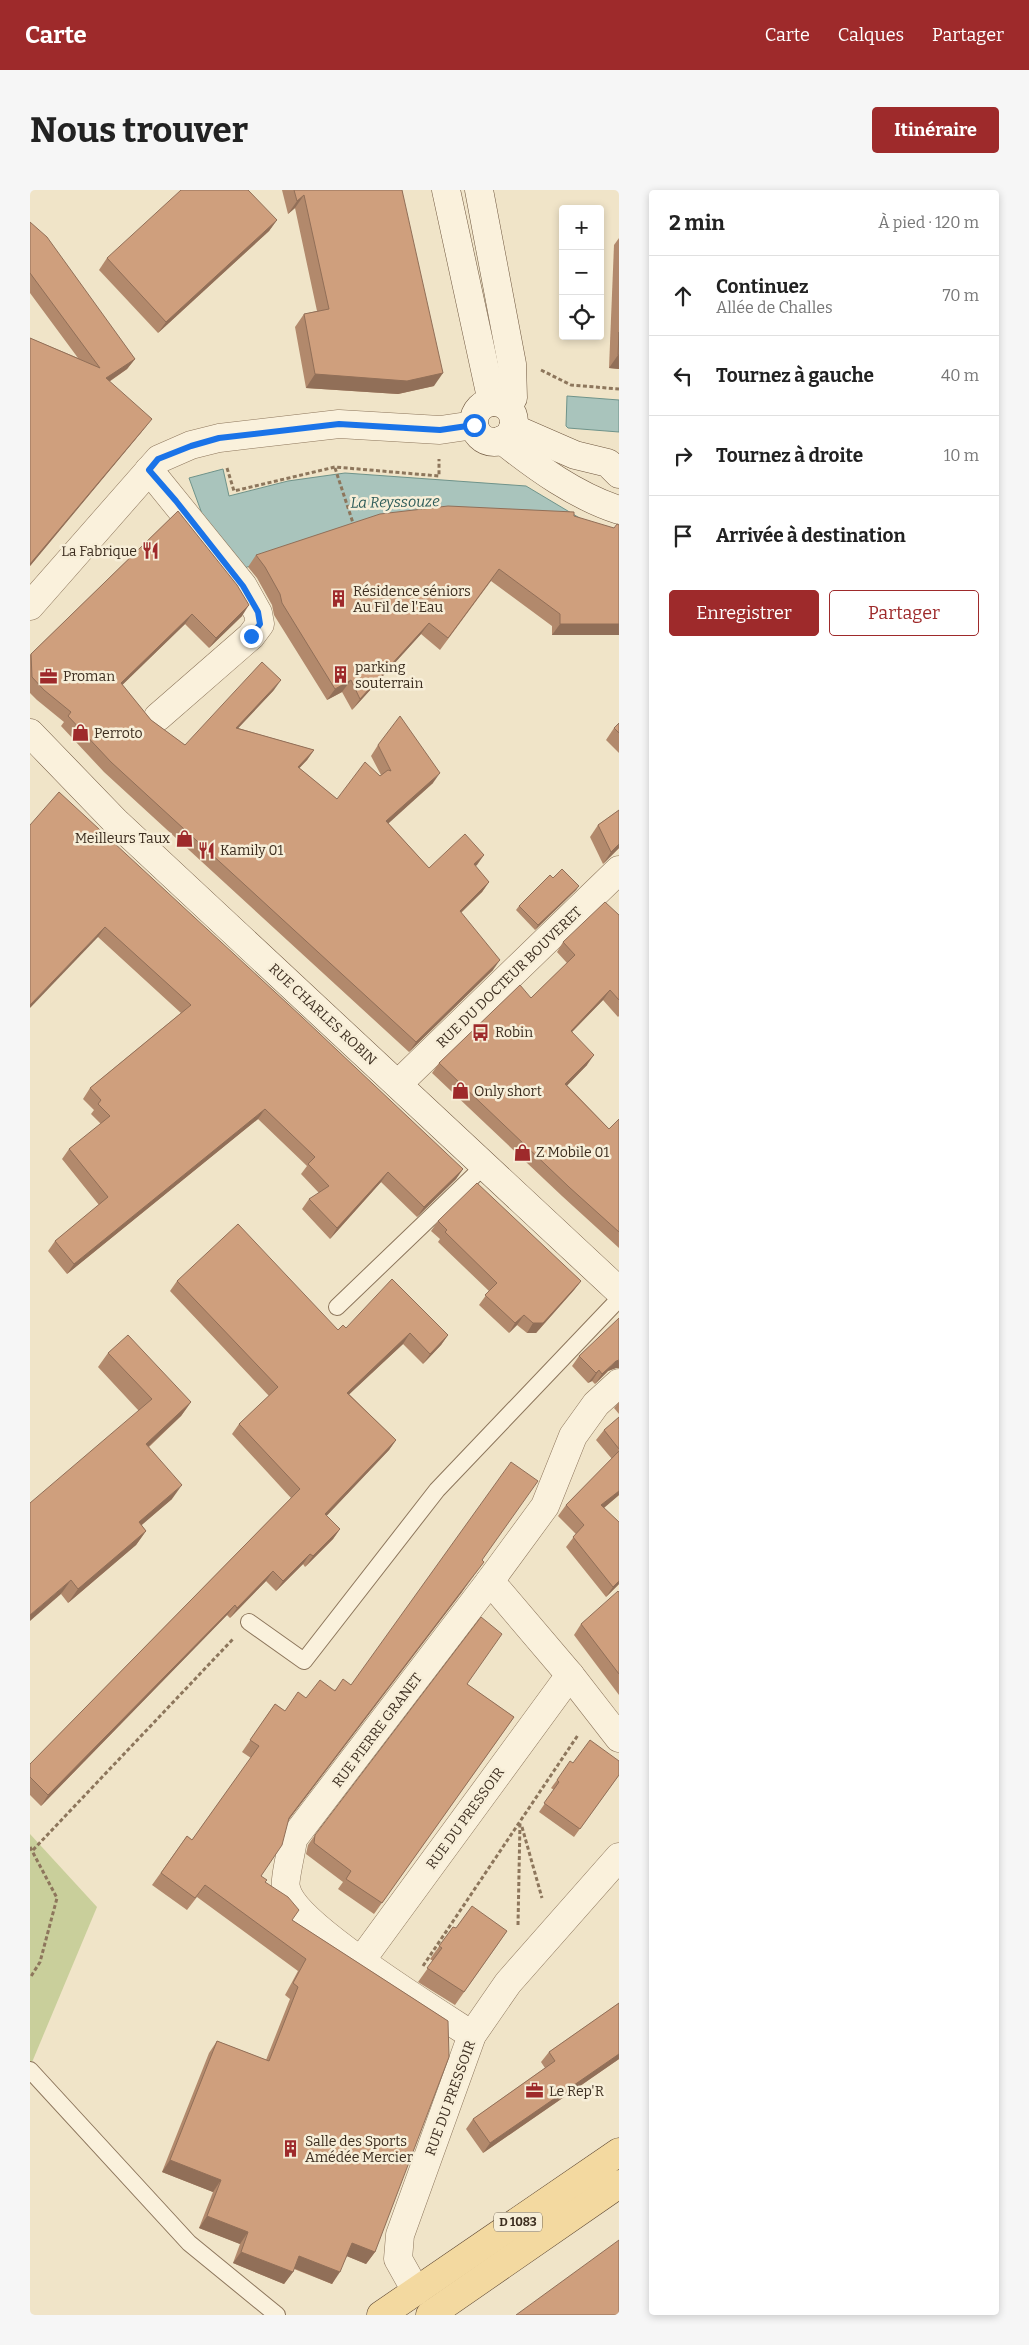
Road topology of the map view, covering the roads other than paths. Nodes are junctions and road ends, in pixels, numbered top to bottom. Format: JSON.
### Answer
{"nodes":[{"id":1,"x":446,"y":190,"type":"edge"},
{"id":2,"x":479,"y":190,"type":"edge"},
{"id":3,"x":503,"y":419,"type":"junction"},
{"id":4,"x":615,"y":467,"type":"edge"},
{"id":5,"x":149,"y":470,"type":"junction"},
{"id":6,"x":619,"y":510,"type":"edge"},
{"id":7,"x":30,"y":606,"type":"edge"},
{"id":8,"x":158,"y":717,"type":"dead end"},
{"id":9,"x":30,"y":733,"type":"edge"},
{"id":10,"x":619,"y":870,"type":"edge"},
{"id":11,"x":398,"y":1084,"type":"junction"},
{"id":12,"x":485,"y":1165,"type":"junction"},
{"id":13,"x":619,"y":1291,"type":"edge"},
{"id":14,"x":619,"y":1299,"type":"edge"},
{"id":15,"x":338,"y":1307,"type":"dead end"},
{"id":16,"x":619,"y":1383,"type":"edge"},
{"id":17,"x":490,"y":1581,"type":"junction"},
{"id":18,"x":249,"y":1622,"type":"road end"},
{"id":19,"x":570,"y":1675,"type":"junction"},
{"id":20,"x":619,"y":1738,"type":"edge"},
{"id":21,"x":619,"y":1857,"type":"edge"},
{"id":22,"x":360,"y":1962,"type":"junction"},
{"id":23,"x":472,"y":2035,"type":"junction"},
{"id":24,"x":30,"y":2070,"type":"edge"},
{"id":25,"x":619,"y":2152,"type":"edge"},
{"id":26,"x":619,"y":2184,"type":"edge"},
{"id":27,"x":416,"y":2291,"type":"junction"},
{"id":28,"x":277,"y":2315,"type":"edge"},
{"id":29,"x":382,"y":2315,"type":"edge"},
{"id":30,"x":430,"y":2315,"type":"edge"}],
"edges":[{"from":1,"to":3,"type":"street"},
{"from":2,"to":3,"type":"street"},
{"from":3,"to":4,"type":"street"},
{"from":3,"to":5,"type":"street"},
{"from":3,"to":6,"type":"street"},
{"from":5,"to":7,"type":"street"},
{"from":5,"to":8,"type":"street"},
{"from":9,"to":11,"type":"street","name":"RUE CHARLES ROBIN"},
{"from":10,"to":11,"type":"street","name":"RUE DU DOCTEUR BOUVERET"},
{"from":11,"to":12,"type":"street","name":"RUE CHARLES ROBIN"},
{"from":12,"to":13,"type":"street","name":"RUE CHARLES ROBIN"},
{"from":12,"to":15,"type":"lane"},
{"from":14,"to":18,"type":"lane"},
{"from":16,"to":17,"type":"street","name":"RUE PIERRE GRANET"},
{"from":17,"to":19,"type":"street"},
{"from":17,"to":22,"type":"street","name":"RUE PIERRE GRANET"},
{"from":19,"to":20,"type":"street"},
{"from":19,"to":22,"type":"street","name":"RUE DU PRESSOIR"},
{"from":21,"to":23,"type":"street","name":"RUE DU PRESSOIR"},
{"from":22,"to":23,"type":"street","name":"RUE PIERRE GRANET"},
{"from":23,"to":27,"type":"street","name":"RUE DU PRESSOIR"},
{"from":24,"to":28,"type":"lane"},
{"from":25,"to":27,"type":"main road","number":"D 1083"},
{"from":26,"to":30,"type":"main road","number":"D 1083"},
{"from":27,"to":29,"type":"main road","number":"D 1083"}]}
